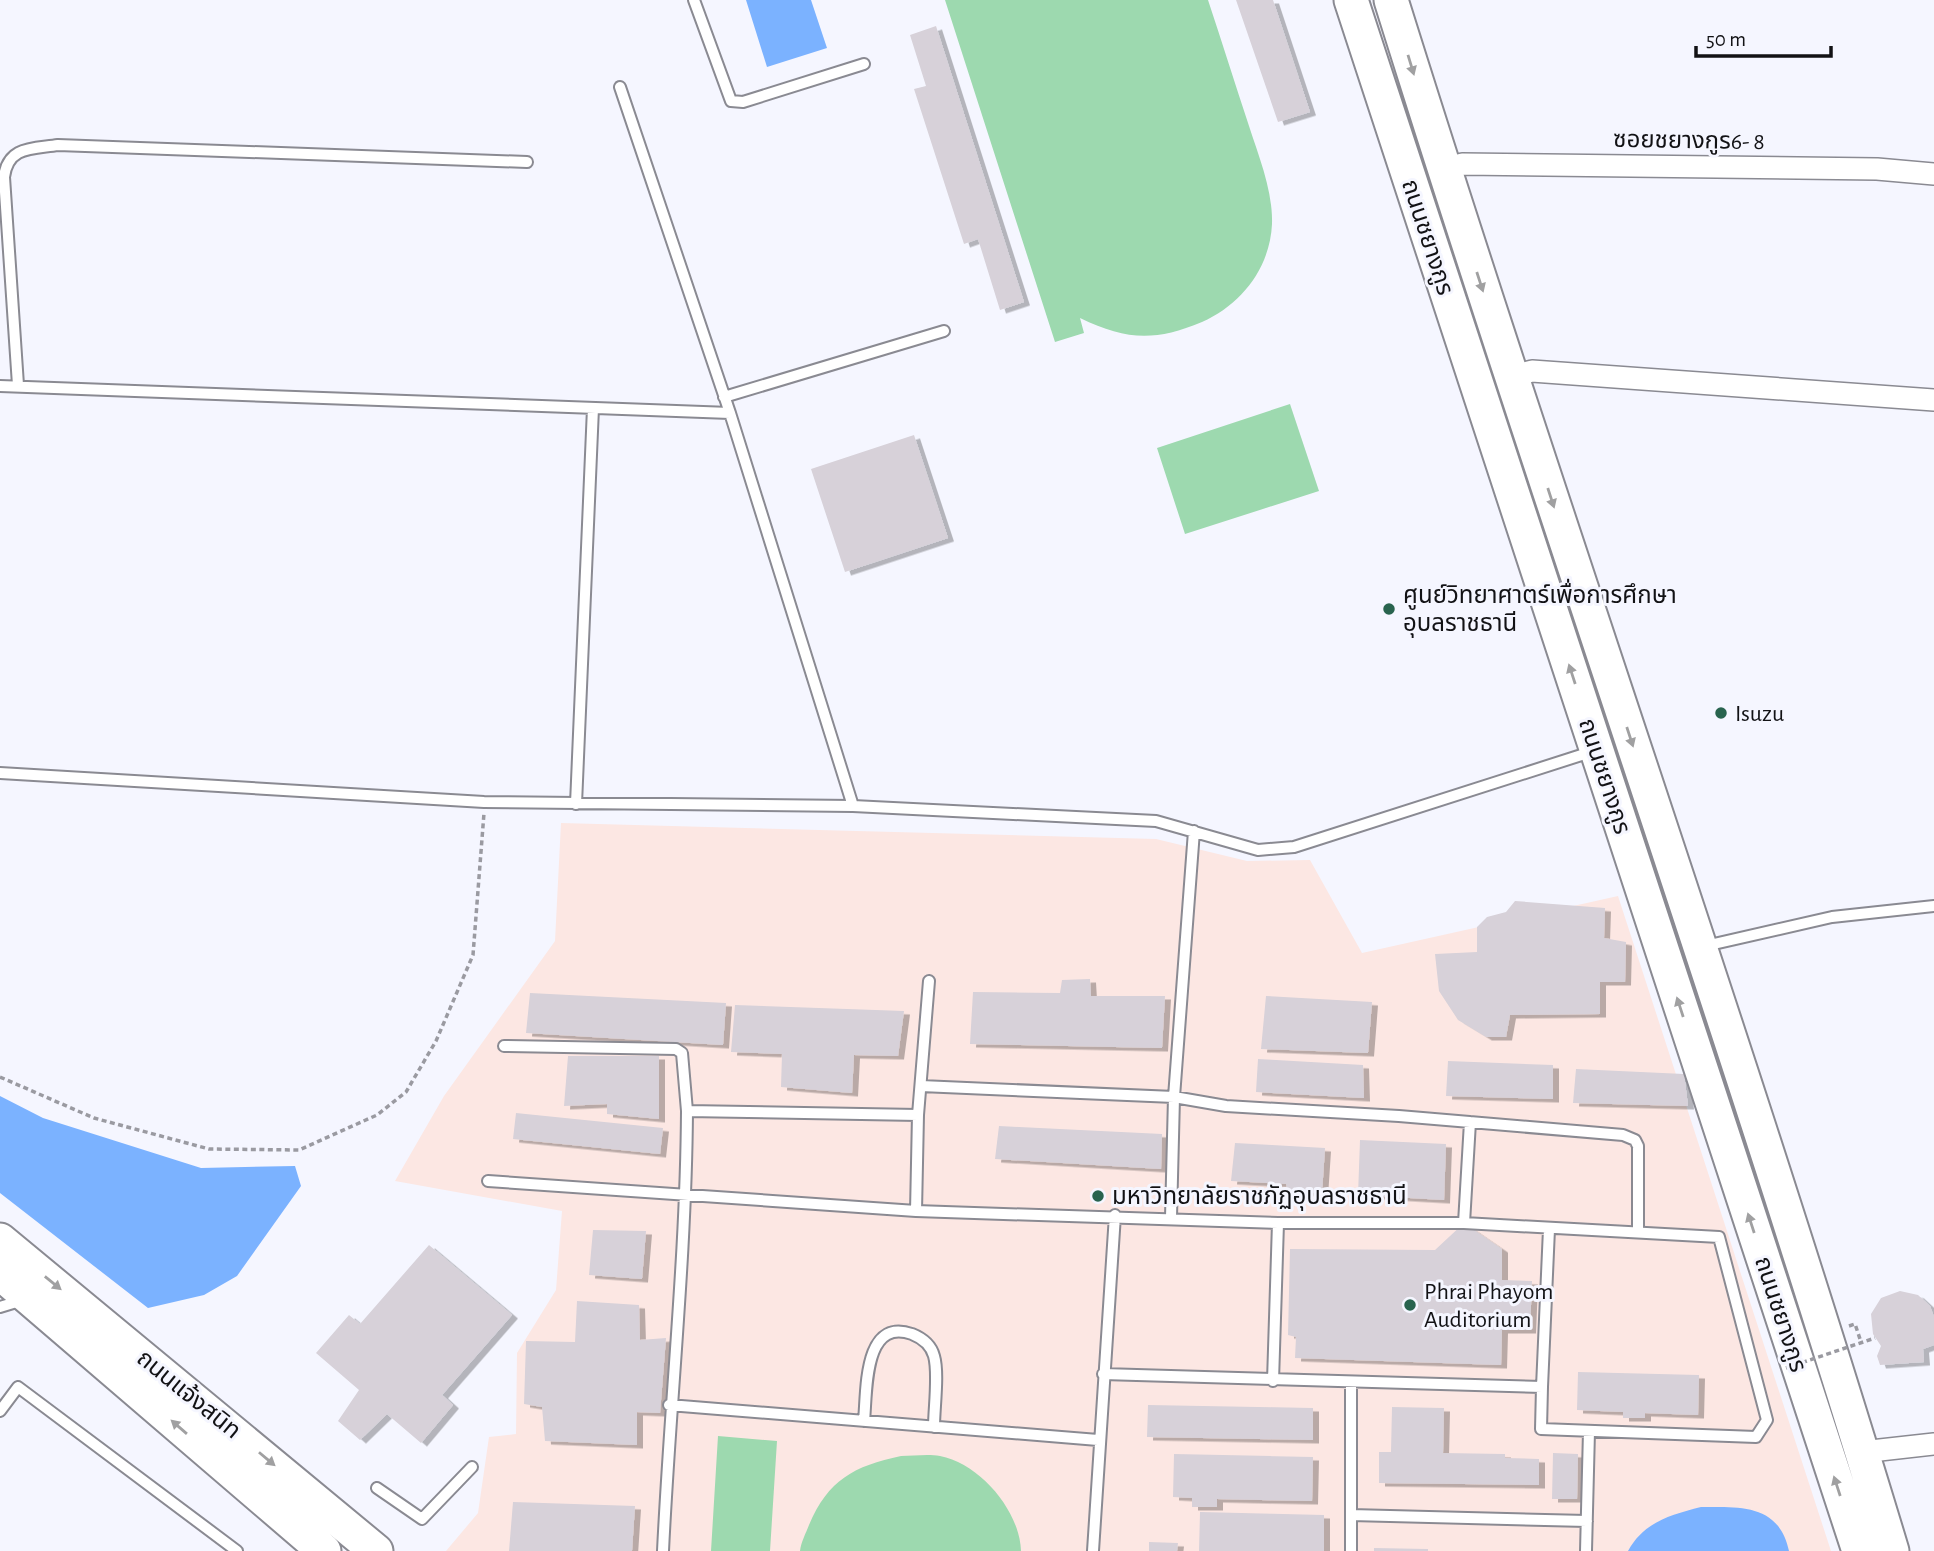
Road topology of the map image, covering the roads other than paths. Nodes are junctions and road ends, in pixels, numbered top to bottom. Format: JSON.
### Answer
{"nodes":[{"id":1,"x":694,"y":0,"type":"edge"},
{"id":2,"x":1351,"y":0,"type":"edge"},
{"id":3,"x":1391,"y":0,"type":"edge"},
{"id":4,"x":863,"y":64,"type":"dead end"},
{"id":5,"x":620,"y":87,"type":"dead end"},
{"id":6,"x":527,"y":162,"type":"dead end"},
{"id":7,"x":1444,"y":169,"type":"junction"},
{"id":8,"x":1934,"y":174,"type":"edge"},
{"id":9,"x":944,"y":331,"type":"dead end"},
{"id":10,"x":1511,"y":377,"type":"junction"},
{"id":11,"x":0,"y":386,"type":"edge"},
{"id":12,"x":18,"y":386,"type":"junction"},
{"id":13,"x":724,"y":397,"type":"junction"},
{"id":14,"x":1934,"y":400,"type":"edge"},
{"id":15,"x":593,"y":408,"type":"junction"},
{"id":16,"x":730,"y":413,"type":"junction"},
{"id":17,"x":1597,"y":750,"type":"junction"},
{"id":18,"x":0,"y":773,"type":"edge"},
{"id":19,"x":576,"y":804,"type":"junction"},
{"id":20,"x":853,"y":806,"type":"junction"},
{"id":21,"x":1194,"y":831,"type":"junction"},
{"id":22,"x":1934,"y":906,"type":"edge"},
{"id":23,"x":1699,"y":948,"type":"junction"},
{"id":24,"x":929,"y":981,"type":"dead end"},
{"id":25,"x":504,"y":1046,"type":"dead end"},
{"id":26,"x":921,"y":1086,"type":"junction"},
{"id":27,"x":1174,"y":1097,"type":"junction"},
{"id":28,"x":687,"y":1111,"type":"junction"},
{"id":29,"x":918,"y":1115,"type":"junction"},
{"id":30,"x":1470,"y":1122,"type":"junction"},
{"id":31,"x":488,"y":1181,"type":"dead end"},
{"id":32,"x":686,"y":1194,"type":"junction"},
{"id":33,"x":916,"y":1211,"type":"junction"},
{"id":34,"x":1115,"y":1215,"type":"junction"},
{"id":35,"x":1171,"y":1217,"type":"junction"},
{"id":36,"x":1278,"y":1223,"type":"junction"},
{"id":37,"x":1464,"y":1223,"type":"junction"},
{"id":38,"x":1549,"y":1229,"type":"junction"},
{"id":39,"x":1638,"y":1231,"type":"junction"},
{"id":40,"x":0,"y":1240,"type":"edge"},
{"id":41,"x":0,"y":1273,"type":"edge"},
{"id":42,"x":15,"y":1303,"type":"edge"},
{"id":43,"x":1103,"y":1374,"type":"junction"},
{"id":44,"x":1273,"y":1381,"type":"junction"},
{"id":45,"x":1351,"y":1384,"type":"junction"},
{"id":46,"x":1542,"y":1387,"type":"junction"},
{"id":47,"x":670,"y":1405,"type":"junction"},
{"id":48,"x":0,"y":1411,"type":"edge"},
{"id":49,"x":864,"y":1421,"type":"junction"},
{"id":50,"x":934,"y":1427,"type":"junction"},
{"id":51,"x":1589,"y":1431,"type":"junction"},
{"id":52,"x":1098,"y":1440,"type":"junction"},
{"id":53,"x":1934,"y":1444,"type":"edge"},
{"id":54,"x":1862,"y":1452,"type":"junction"},
{"id":55,"x":472,"y":1468,"type":"dead end"},
{"id":56,"x":377,"y":1488,"type":"dead end"},
{"id":57,"x":1351,"y":1515,"type":"junction"},
{"id":58,"x":1587,"y":1521,"type":"junction"},
{"id":59,"x":237,"y":1551,"type":"edge"},
{"id":60,"x":324,"y":1551,"type":"edge"},
{"id":61,"x":376,"y":1551,"type":"edge"},
{"id":62,"x":663,"y":1551,"type":"edge"},
{"id":63,"x":1093,"y":1551,"type":"edge"},
{"id":64,"x":1351,"y":1551,"type":"edge"},
{"id":65,"x":1586,"y":1551,"type":"edge"},
{"id":66,"x":1859,"y":1551,"type":"edge"},
{"id":67,"x":1892,"y":1551,"type":"edge"}],
"edges":[{"from":1,"to":4,"type":"lane"},
{"from":17,"to":2,"type":"main road","name":"ถนนชยางกูร","one_way":true},
{"from":3,"to":7,"type":"main road","name":"ถนนชยางกูร","one_way":true},
{"from":5,"to":13,"type":"lane"},
{"from":6,"to":12,"type":"lane"},
{"from":7,"to":8,"type":"street","name":"ซอยชยางกูร6- 8"},
{"from":7,"to":10,"type":"main road","name":"ถนนชยางกูร","one_way":true},
{"from":9,"to":13,"type":"lane"},
{"from":10,"to":14,"type":"street"},
{"from":10,"to":23,"type":"main road","name":"ถนนชยางกูร","one_way":true},
{"from":11,"to":12,"type":"lane"},
{"from":12,"to":15,"type":"lane"},
{"from":13,"to":16,"type":"lane"},
{"from":15,"to":16,"type":"lane"},
{"from":15,"to":19,"type":"lane"},
{"from":16,"to":20,"type":"lane"},
{"from":17,"to":21,"type":"lane"},
{"from":66,"to":17,"type":"main road","name":"ถนนชยางกูร","one_way":true},
{"from":18,"to":19,"type":"lane"},
{"from":19,"to":20,"type":"lane"},
{"from":20,"to":21,"type":"lane"},
{"from":21,"to":27,"type":"lane"},
{"from":22,"to":23,"type":"lane"},
{"from":23,"to":54,"type":"main road","name":"ถนนชยางกูร"},
{"from":24,"to":26,"type":"lane"},
{"from":25,"to":28,"type":"lane"},
{"from":26,"to":27,"type":"lane"},
{"from":26,"to":29,"type":"lane"},
{"from":27,"to":30,"type":"lane"},
{"from":27,"to":35,"type":"lane"},
{"from":28,"to":29,"type":"lane"},
{"from":28,"to":32,"type":"lane"},
{"from":29,"to":33,"type":"lane"},
{"from":30,"to":37,"type":"lane"},
{"from":30,"to":39,"type":"lane"},
{"from":31,"to":32,"type":"lane"},
{"from":32,"to":33,"type":"lane"},
{"from":32,"to":47,"type":"lane"},
{"from":33,"to":34,"type":"lane"},
{"from":34,"to":35,"type":"lane"},
{"from":34,"to":43,"type":"lane"},
{"from":35,"to":36,"type":"lane"},
{"from":36,"to":37,"type":"lane"},
{"from":36,"to":44,"type":"lane"},
{"from":37,"to":38,"type":"lane"},
{"from":38,"to":39,"type":"lane"},
{"from":38,"to":46,"type":"lane"},
{"from":39,"to":51,"type":"lane"},
{"from":40,"to":61,"type":"main road","name":"ถนนแจ้งสนิท","one_way":true},
{"from":41,"to":42,"type":"main road","name":"ถนนแจ้งสนิท"},
{"from":60,"to":42,"type":"main road","name":"ถนนแจ้งสนิท","one_way":true},
{"from":43,"to":44,"type":"lane"},
{"from":43,"to":52,"type":"lane"},
{"from":44,"to":45,"type":"lane"},
{"from":45,"to":46,"type":"lane"},
{"from":45,"to":57,"type":"lane"},
{"from":46,"to":51,"type":"lane"},
{"from":47,"to":49,"type":"lane"},
{"from":47,"to":62,"type":"lane"},
{"from":48,"to":59,"type":"lane"},
{"from":49,"to":50,"type":"lane"},
{"from":49,"to":50,"type":"lane"},
{"from":50,"to":52,"type":"lane"},
{"from":51,"to":58,"type":"lane"},
{"from":52,"to":63,"type":"lane"},
{"from":53,"to":54,"type":"street"},
{"from":54,"to":67,"type":"main road","name":"ถนนชยางกูร"},
{"from":55,"to":56,"type":"lane"},
{"from":57,"to":58,"type":"lane"},
{"from":57,"to":64,"type":"lane"},
{"from":58,"to":65,"type":"lane"}]}
